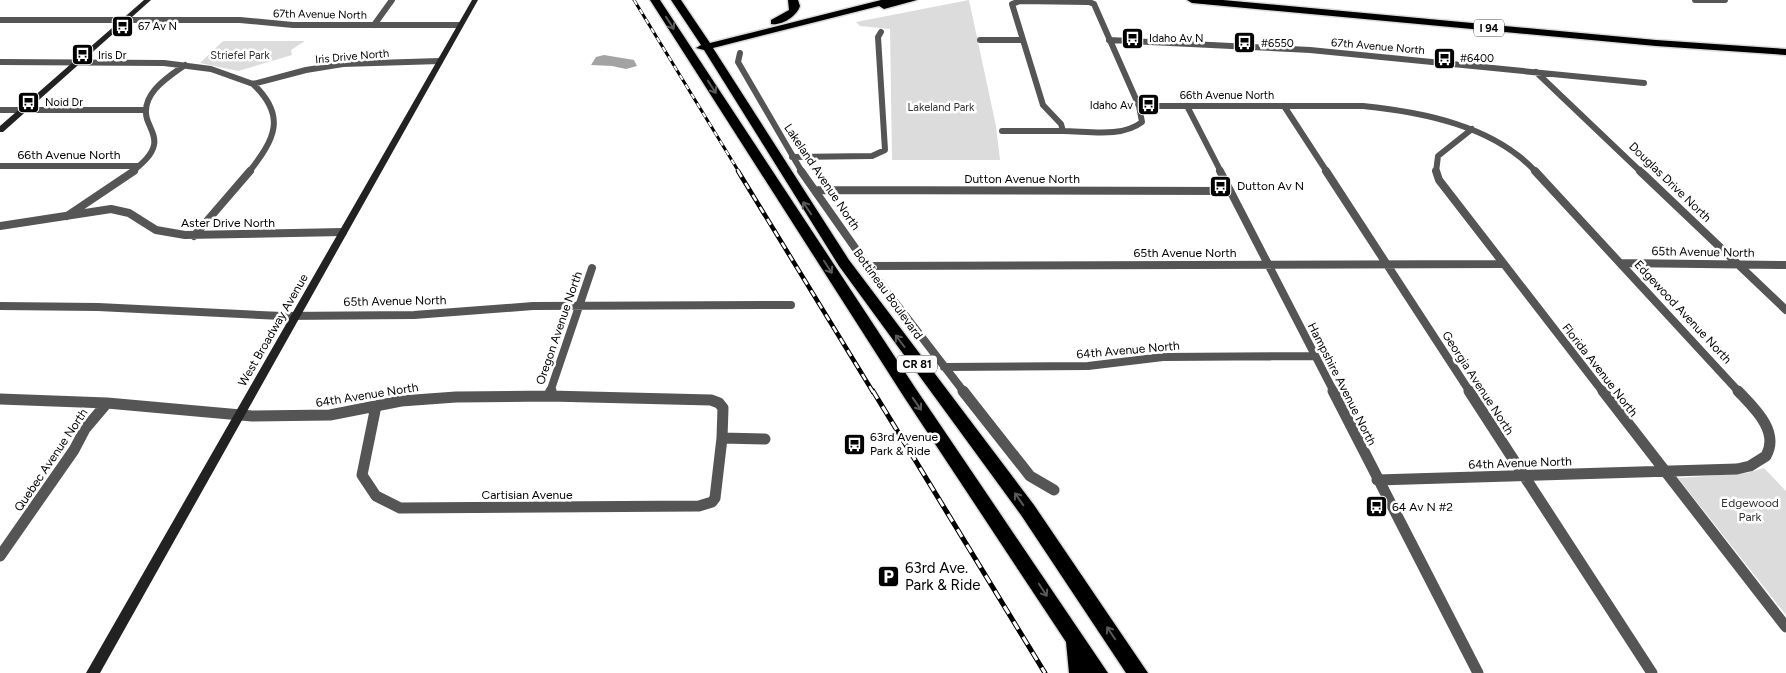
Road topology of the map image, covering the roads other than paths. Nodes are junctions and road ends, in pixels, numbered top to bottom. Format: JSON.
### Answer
{"nodes":[{"id":1,"x":148,"y":0,"type":"edge"},
{"id":2,"x":392,"y":0,"type":"edge"},
{"id":3,"x":475,"y":0,"type":"edge"},
{"id":4,"x":655,"y":0,"type":"edge"},
{"id":5,"x":676,"y":0,"type":"edge"},
{"id":6,"x":794,"y":0,"type":"edge"},
{"id":7,"x":893,"y":0,"type":"edge"},
{"id":8,"x":912,"y":0,"type":"edge"},
{"id":9,"x":1192,"y":0,"type":"edge"},
{"id":10,"x":1268,"y":0,"type":"edge"},
{"id":11,"x":1695,"y":0,"type":"edge"},
{"id":12,"x":1724,"y":0,"type":"edge"},
{"id":13,"x":1050,"y":1,"type":"edge"},
{"id":14,"x":0,"y":20,"type":"edge"},
{"id":15,"x":125,"y":20,"type":"junction"},
{"id":16,"x":374,"y":24,"type":"junction"},
{"id":17,"x":460,"y":25,"type":"junction"},
{"id":18,"x":881,"y":32,"type":"dead end"},
{"id":19,"x":733,"y":39,"type":"junction"},
{"id":20,"x":980,"y":40,"type":"dead end"},
{"id":21,"x":1022,"y":40,"type":"junction"},
{"id":22,"x":1110,"y":40,"type":"junction"},
{"id":23,"x":707,"y":44,"type":"junction"},
{"id":24,"x":1786,"y":44,"type":"edge"},
{"id":25,"x":687,"y":48,"type":"junction"},
{"id":26,"x":1786,"y":52,"type":"edge"},
{"id":27,"x":740,"y":53,"type":"dead end"},
{"id":28,"x":440,"y":61,"type":"junction"},
{"id":29,"x":0,"y":62,"type":"edge"},
{"id":30,"x":77,"y":62,"type":"junction"},
{"id":31,"x":185,"y":65,"type":"junction"},
{"id":32,"x":1536,"y":72,"type":"junction"},
{"id":33,"x":1644,"y":83,"type":"dead end"},
{"id":34,"x":253,"y":84,"type":"junction"},
{"id":35,"x":1139,"y":106,"type":"junction"},
{"id":36,"x":1186,"y":106,"type":"junction"},
{"id":37,"x":1284,"y":106,"type":"junction"},
{"id":38,"x":0,"y":110,"type":"edge"},
{"id":39,"x":23,"y":110,"type":"junction"},
{"id":40,"x":146,"y":110,"type":"junction"},
{"id":41,"x":1472,"y":129,"type":"junction"},
{"id":42,"x":0,"y":130,"type":"edge"},
{"id":43,"x":1002,"y":131,"type":"dead end"},
{"id":44,"x":1063,"y":131,"type":"junction"},
{"id":45,"x":792,"y":157,"type":"junction"},
{"id":46,"x":0,"y":166,"type":"edge"},
{"id":47,"x":139,"y":166,"type":"junction"},
{"id":48,"x":815,"y":190,"type":"junction"},
{"id":49,"x":1229,"y":191,"type":"junction"},
{"id":50,"x":67,"y":216,"type":"junction"},
{"id":51,"x":0,"y":226,"type":"edge"},
{"id":52,"x":343,"y":232,"type":"junction"},
{"id":53,"x":194,"y":236,"type":"junction"},
{"id":54,"x":1620,"y":263,"type":"junction"},
{"id":55,"x":1502,"y":264,"type":"junction"},
{"id":56,"x":1267,"y":265,"type":"junction"},
{"id":57,"x":1387,"y":265,"type":"junction"},
{"id":58,"x":1738,"y":265,"type":"junction"},
{"id":59,"x":1786,"y":265,"type":"edge"},
{"id":60,"x":868,"y":266,"type":"junction"},
{"id":61,"x":592,"y":268,"type":"dead end"},
{"id":62,"x":791,"y":305,"type":"dead end"},
{"id":63,"x":0,"y":306,"type":"edge"},
{"id":64,"x":580,"y":306,"type":"junction"},
{"id":65,"x":1786,"y":310,"type":"edge"},
{"id":66,"x":296,"y":315,"type":"junction"},
{"id":67,"x":1314,"y":356,"type":"junction"},
{"id":68,"x":944,"y":367,"type":"junction"},
{"id":69,"x":549,"y":396,"type":"junction"},
{"id":70,"x":0,"y":399,"type":"edge"},
{"id":71,"x":107,"y":403,"type":"junction"},
{"id":72,"x":376,"y":406,"type":"junction"},
{"id":73,"x":240,"y":414,"type":"junction"},
{"id":74,"x":722,"y":438,"type":"junction"},
{"id":75,"x":765,"y":439,"type":"dead end"},
{"id":76,"x":1664,"y":471,"type":"junction"},
{"id":77,"x":1524,"y":476,"type":"junction"},
{"id":78,"x":1377,"y":480,"type":"junction"},
{"id":79,"x":1054,"y":490,"type":"dead end"},
{"id":80,"x":0,"y":556,"type":"edge"},
{"id":81,"x":1786,"y":628,"type":"edge"},
{"id":82,"x":1076,"y":640,"type":"junction"},
{"id":83,"x":93,"y":673,"type":"edge"},
{"id":84,"x":1079,"y":673,"type":"edge"},
{"id":85,"x":1098,"y":673,"type":"edge"},
{"id":86,"x":1138,"y":673,"type":"edge"},
{"id":87,"x":1478,"y":673,"type":"edge"},
{"id":88,"x":1652,"y":673,"type":"edge"}],
"edges":[{"from":1,"to":15,"type":"street"},
{"from":2,"to":16,"type":"street"},
{"from":3,"to":17,"type":"street","name":"West Broadway Avenue"},
{"from":4,"to":25,"type":"highway","number":"CR 81","one_way":true},
{"from":5,"to":23,"type":"highway","name":"Bottineau Boulevard","number":"CR 81"},
{"from":6,"to":23,"type":"highway"},
{"from":7,"to":19,"type":"highway"},
{"from":8,"to":19,"type":"highway"},
{"from":9,"to":26,"type":"highway","number":"I 94"},
{"from":10,"to":24,"type":"highway","number":"I 94"},
{"from":11,"to":12,"type":"street"},
{"from":13,"to":21,"type":"street"},
{"from":13,"to":22,"type":"street"},
{"from":14,"to":15,"type":"street","name":"67th Avenue North"},
{"from":15,"to":16,"type":"street","name":"67th Avenue North"},
{"from":15,"to":30,"type":"street"},
{"from":16,"to":17,"type":"street","name":"67th Avenue North"},
{"from":17,"to":28,"type":"street","name":"West Broadway Avenue"},
{"from":18,"to":45,"type":"street"},
{"from":19,"to":23,"type":"highway"},
{"from":20,"to":21,"type":"street"},
{"from":21,"to":44,"type":"street"},
{"from":22,"to":32,"type":"street","name":"67th Avenue North"},
{"from":22,"to":35,"type":"street"},
{"from":23,"to":25,"type":"highway"},
{"from":86,"to":23,"type":"highway","name":"Bottineau Boulevard","number":"CR 81","one_way":true},
{"from":25,"to":82,"type":"highway","number":"CR 81","one_way":true},
{"from":27,"to":45,"type":"street","name":"Lakeland Avenue North"},
{"from":28,"to":34,"type":"street","name":"Iris Drive North"},
{"from":28,"to":52,"type":"street","name":"West Broadway Avenue"},
{"from":29,"to":30,"type":"street"},
{"from":30,"to":31,"type":"street"},
{"from":30,"to":39,"type":"street"},
{"from":31,"to":34,"type":"street"},
{"from":31,"to":40,"type":"street"},
{"from":32,"to":33,"type":"street","name":"67th Avenue North"},
{"from":32,"to":58,"type":"street","name":"Douglas Drive North"},
{"from":34,"to":53,"type":"street"},
{"from":35,"to":36,"type":"street","name":"66th Avenue North"},
{"from":35,"to":44,"type":"street"},
{"from":36,"to":37,"type":"street","name":"66th Avenue North"},
{"from":36,"to":49,"type":"street","name":"Hampshire Avenue North"},
{"from":37,"to":41,"type":"street","name":"66th Avenue North"},
{"from":37,"to":57,"type":"street","name":"Georgia Avenue North"},
{"from":38,"to":39,"type":"street"},
{"from":39,"to":40,"type":"street"},
{"from":39,"to":42,"type":"street"},
{"from":40,"to":47,"type":"street"},
{"from":41,"to":54,"type":"street","name":"Edgewood Avenue North"},
{"from":41,"to":55,"type":"street","name":"Florida Avenue North"},
{"from":43,"to":44,"type":"street"},
{"from":45,"to":48,"type":"street","name":"Lakeland Avenue North"},
{"from":46,"to":47,"type":"street","name":"66th Avenue North"},
{"from":47,"to":50,"type":"street"},
{"from":48,"to":49,"type":"street","name":"Dutton Avenue North"},
{"from":48,"to":60,"type":"street","name":"Lakeland Avenue North"},
{"from":49,"to":56,"type":"street","name":"Hampshire Avenue North"},
{"from":50,"to":51,"type":"street","name":"Aster Drive North"},
{"from":50,"to":53,"type":"street","name":"Aster Drive North"},
{"from":52,"to":53,"type":"street","name":"Aster Drive North"},
{"from":52,"to":66,"type":"street","name":"West Broadway Avenue"},
{"from":54,"to":58,"type":"street","name":"65th Avenue North"},
{"from":54,"to":76,"type":"street","name":"Edgewood Avenue North"},
{"from":55,"to":57,"type":"street","name":"65th Avenue North"},
{"from":55,"to":76,"type":"street","name":"Florida Avenue North"},
{"from":56,"to":57,"type":"street","name":"65th Avenue North"},
{"from":56,"to":60,"type":"street","name":"65th Avenue North"},
{"from":56,"to":67,"type":"street","name":"Hampshire Avenue North"},
{"from":57,"to":77,"type":"street","name":"Georgia Avenue North"},
{"from":58,"to":59,"type":"street","name":"65th Avenue North"},
{"from":58,"to":65,"type":"street","name":"Douglas Drive North"},
{"from":60,"to":68,"type":"street","name":"Lakeland Avenue North"},
{"from":61,"to":64,"type":"street","name":"Oregon Avenue North"},
{"from":62,"to":64,"type":"street","name":"65th Avenue North"},
{"from":63,"to":66,"type":"street","name":"65th Avenue North"},
{"from":64,"to":66,"type":"street","name":"65th Avenue North"},
{"from":64,"to":69,"type":"street","name":"Oregon Avenue North"},
{"from":66,"to":73,"type":"street","name":"West Broadway Avenue"},
{"from":67,"to":68,"type":"street","name":"64th Avenue North"},
{"from":67,"to":78,"type":"street","name":"Hampshire Avenue North"},
{"from":68,"to":79,"type":"street","name":"Lakeland Avenue North"},
{"from":69,"to":72,"type":"street","name":"64th Avenue North"},
{"from":69,"to":74,"type":"street","name":"64th Avenue North"},
{"from":70,"to":71,"type":"street","name":"64th Avenue North"},
{"from":71,"to":73,"type":"street","name":"64th Avenue North"},
{"from":71,"to":80,"type":"street","name":"Quebec Avenue North"},
{"from":72,"to":73,"type":"street","name":"64th Avenue North"},
{"from":72,"to":74,"type":"street","name":"Cartisian Avenue"},
{"from":73,"to":83,"type":"street","name":"West Broadway Avenue"},
{"from":74,"to":75,"type":"street"},
{"from":76,"to":77,"type":"street","name":"64th Avenue North"},
{"from":76,"to":81,"type":"street","name":"Florida Avenue North"},
{"from":77,"to":78,"type":"street","name":"64th Avenue North"},
{"from":77,"to":88,"type":"street","name":"Georgia Avenue North"},
{"from":78,"to":87,"type":"street","name":"Hampshire Avenue North"},
{"from":82,"to":84,"type":"highway"},
{"from":82,"to":85,"type":"highway","number":"CR 81"}]}
